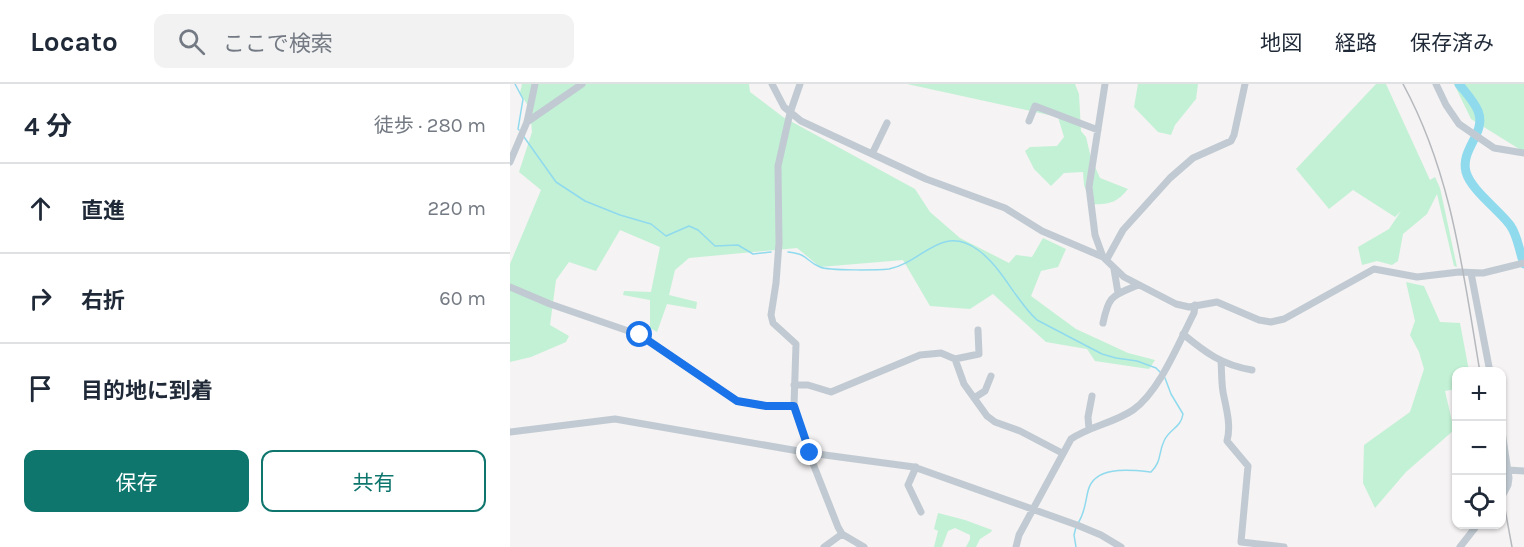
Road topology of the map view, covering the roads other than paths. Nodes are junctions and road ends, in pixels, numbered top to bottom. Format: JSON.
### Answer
{"nodes":[{"id":1,"x":535,"y":84,"type":"edge"},
{"id":2,"x":582,"y":84,"type":"edge"},
{"id":3,"x":772,"y":84,"type":"edge"},
{"id":4,"x":800,"y":84,"type":"edge"},
{"id":5,"x":1105,"y":84,"type":"edge"},
{"id":6,"x":1245,"y":84,"type":"edge"},
{"id":7,"x":1436,"y":84,"type":"edge"},
{"id":8,"x":789,"y":113,"type":"junction"},
{"id":9,"x":1029,"y":121,"type":"dead end"},
{"id":10,"x":527,"y":122,"type":"junction"},
{"id":11,"x":887,"y":123,"type":"dead end"},
{"id":12,"x":1098,"y":130,"type":"junction"},
{"id":13,"x":1524,"y":153,"type":"edge"},
{"id":14,"x":872,"y":154,"type":"junction"},
{"id":15,"x":510,"y":162,"type":"edge"},
{"id":16,"x":1105,"y":258,"type":"junction"},
{"id":17,"x":1524,"y":263,"type":"edge"},
{"id":18,"x":1114,"y":267,"type":"junction"},
{"id":19,"x":1472,"y":273,"type":"junction"},
{"id":20,"x":1138,"y":285,"type":"junction"},
{"id":21,"x":510,"y":287,"type":"edge"},
{"id":22,"x":1118,"y":293,"type":"junction"},
{"id":23,"x":1195,"y":305,"type":"junction"},
{"id":24,"x":1103,"y":323,"type":"dead end"},
{"id":25,"x":978,"y":330,"type":"dead end"},
{"id":26,"x":1183,"y":334,"type":"junction"},
{"id":27,"x":955,"y":359,"type":"junction"},
{"id":28,"x":1221,"y":362,"type":"junction"},
{"id":29,"x":1489,"y":367,"type":"edge"},
{"id":30,"x":1252,"y":370,"type":"dead end"},
{"id":31,"x":991,"y":376,"type":"dead end"},
{"id":32,"x":794,"y":385,"type":"junction"},
{"id":33,"x":1092,"y":396,"type":"dead end"},
{"id":34,"x":974,"y":398,"type":"junction"},
{"id":35,"x":794,"y":406,"type":"junction"},
{"id":36,"x":1089,"y":429,"type":"junction"},
{"id":37,"x":510,"y":432,"type":"edge"},
{"id":38,"x":810,"y":453,"type":"junction"},
{"id":39,"x":1062,"y":453,"type":"junction"},
{"id":40,"x":1506,"y":457,"type":"edge"},
{"id":41,"x":916,"y":467,"type":"junction"},
{"id":42,"x":1508,"y":470,"type":"junction"},
{"id":43,"x":1524,"y":471,"type":"edge"},
{"id":44,"x":1506,"y":489,"type":"edge"},
{"id":45,"x":1032,"y":511,"type":"junction"},
{"id":46,"x":921,"y":512,"type":"dead end"},
{"id":47,"x":1475,"y":529,"type":"edge"},
{"id":48,"x":842,"y":534,"type":"junction"},
{"id":49,"x":824,"y":547,"type":"edge"},
{"id":50,"x":864,"y":547,"type":"edge"},
{"id":51,"x":1016,"y":547,"type":"edge"},
{"id":52,"x":1121,"y":547,"type":"edge"},
{"id":53,"x":1284,"y":547,"type":"edge"},
{"id":54,"x":1460,"y":547,"type":"edge"}],
"edges":[{"from":1,"to":10,"type":"street"},
{"from":2,"to":10,"type":"street"},
{"from":3,"to":8,"type":"street"},
{"from":4,"to":8,"type":"street"},
{"from":5,"to":12,"type":"street"},
{"from":6,"to":16,"type":"street"},
{"from":7,"to":13,"type":"street"},
{"from":8,"to":14,"type":"street"},
{"from":8,"to":32,"type":"street"},
{"from":9,"to":12,"type":"street"},
{"from":10,"to":15,"type":"street"},
{"from":11,"to":14,"type":"street"},
{"from":12,"to":16,"type":"street"},
{"from":14,"to":16,"type":"street"},
{"from":16,"to":18,"type":"street"},
{"from":17,"to":19,"type":"street"},
{"from":18,"to":20,"type":"street"},
{"from":18,"to":22,"type":"street"},
{"from":19,"to":23,"type":"street"},
{"from":19,"to":29,"type":"street"},
{"from":20,"to":22,"type":"street"},
{"from":20,"to":23,"type":"street"},
{"from":21,"to":35,"type":"street"},
{"from":22,"to":24,"type":"street"},
{"from":23,"to":26,"type":"street"},
{"from":25,"to":27,"type":"street"},
{"from":26,"to":28,"type":"street"},
{"from":26,"to":36,"type":"street"},
{"from":27,"to":32,"type":"street"},
{"from":27,"to":34,"type":"street"},
{"from":28,"to":30,"type":"street"},
{"from":28,"to":53,"type":"street"},
{"from":31,"to":34,"type":"street"},
{"from":32,"to":35,"type":"street"},
{"from":33,"to":36,"type":"street"},
{"from":34,"to":39,"type":"street"},
{"from":35,"to":38,"type":"street"},
{"from":36,"to":39,"type":"street"},
{"from":37,"to":38,"type":"street"},
{"from":38,"to":41,"type":"street"},
{"from":38,"to":48,"type":"street"},
{"from":39,"to":45,"type":"street"},
{"from":40,"to":42,"type":"street"},
{"from":41,"to":45,"type":"street"},
{"from":41,"to":46,"type":"street"},
{"from":42,"to":43,"type":"street"},
{"from":42,"to":44,"type":"street"},
{"from":45,"to":51,"type":"street"},
{"from":45,"to":52,"type":"street"},
{"from":47,"to":54,"type":"street"},
{"from":48,"to":49,"type":"street"},
{"from":48,"to":50,"type":"street"}]}
